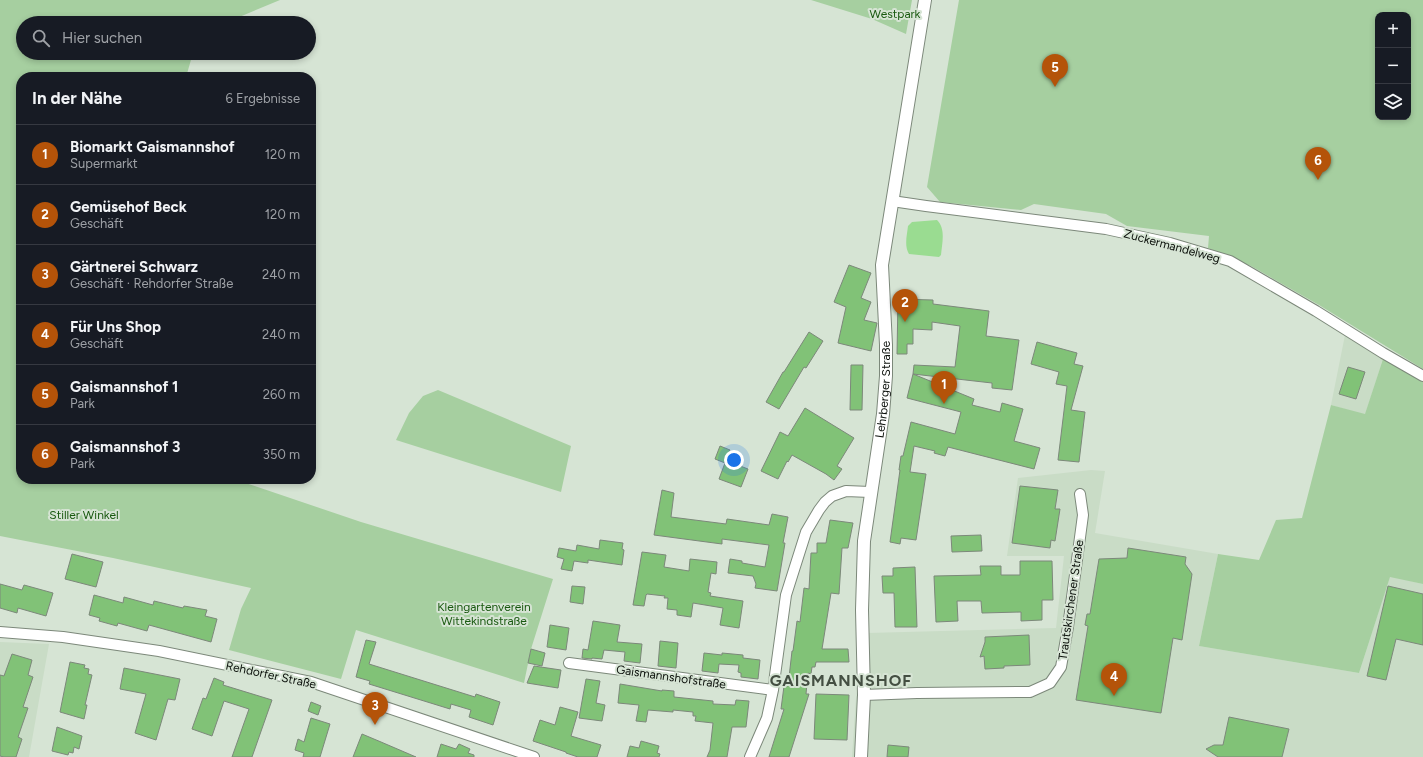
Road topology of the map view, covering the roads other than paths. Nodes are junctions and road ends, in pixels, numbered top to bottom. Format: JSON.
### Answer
{"nodes":[{"id":1,"x":926,"y":0,"type":"edge"},
{"id":2,"x":892,"y":201,"type":"junction"},
{"id":3,"x":1423,"y":376,"type":"edge"},
{"id":4,"x":870,"y":492,"type":"junction"},
{"id":5,"x":1080,"y":494,"type":"dead end"},
{"id":6,"x":0,"y":632,"type":"edge"},
{"id":7,"x":569,"y":663,"type":"dead end"},
{"id":8,"x":773,"y":690,"type":"junction"},
{"id":9,"x":864,"y":695,"type":"junction"},
{"id":10,"x":534,"y":757,"type":"edge"},
{"id":11,"x":750,"y":757,"type":"edge"},
{"id":12,"x":861,"y":757,"type":"edge"}],
"edges":[{"from":1,"to":2,"type":"street","name":"Lehrberger Straße"},
{"from":2,"to":3,"type":"street","name":"Zuckermandelweg"},
{"from":2,"to":4,"type":"street","name":"Lehrberger Straße"},
{"from":4,"to":8,"type":"street"},
{"from":4,"to":9,"type":"street","name":"Lehrberger Straße"},
{"from":5,"to":9,"type":"street","name":"Trautskirchener Straße"},
{"from":6,"to":10,"type":"street","name":"Rehdorfer Straße"},
{"from":7,"to":8,"type":"street","name":"Gaismannshofstraße"},
{"from":8,"to":11,"type":"street"},
{"from":9,"to":12,"type":"street","name":"Lehrberger Straße"}]}
